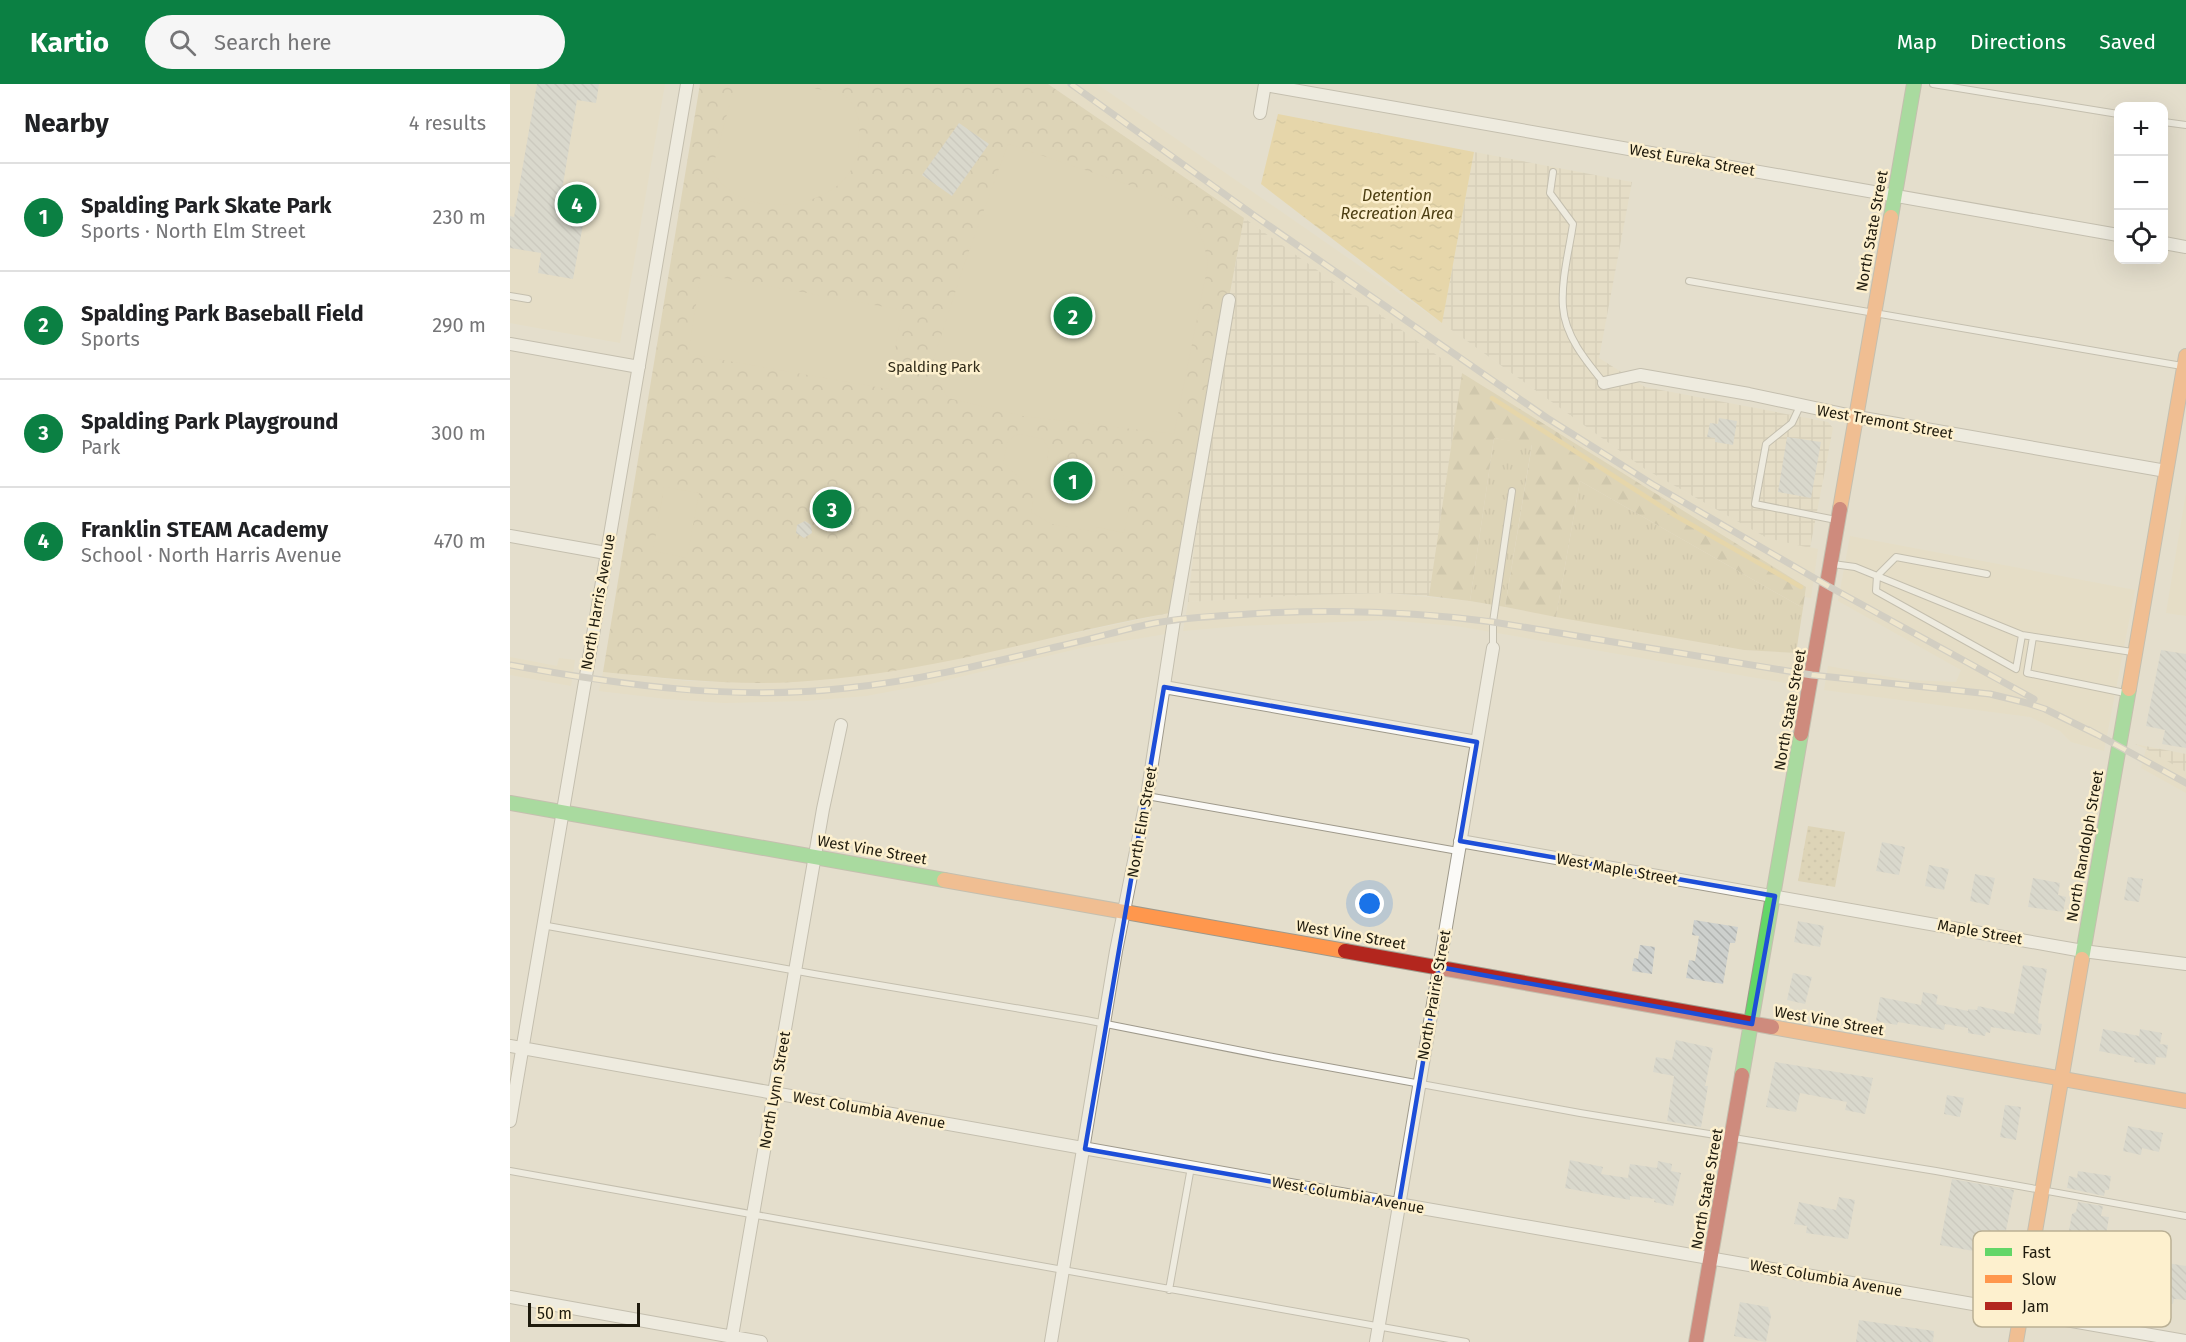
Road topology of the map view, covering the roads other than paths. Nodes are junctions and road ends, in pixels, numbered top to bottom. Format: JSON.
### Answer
{"nodes":[{"id":1,"x":687,"y":84,"type":"edge"},
{"id":2,"x":1914,"y":84,"type":"edge"},
{"id":3,"x":1933,"y":84,"type":"edge"},
{"id":4,"x":1265,"y":85,"type":"edge"},
{"id":5,"x":1260,"y":113,"type":"dead end"},
{"id":6,"x":2114,"y":113,"type":"edge"},
{"id":7,"x":2168,"y":123,"type":"edge"},
{"id":8,"x":2186,"y":125,"type":"edge"},
{"id":9,"x":1553,"y":172,"type":"dead end"},
{"id":10,"x":1895,"y":195,"type":"junction"},
{"id":11,"x":2114,"y":234,"type":"edge"},
{"id":12,"x":2168,"y":244,"type":"edge"},
{"id":13,"x":2186,"y":247,"type":"edge"},
{"id":14,"x":1689,"y":281,"type":"dead end"},
{"id":15,"x":510,"y":296,"type":"edge"},
{"id":16,"x":528,"y":299,"type":"dead end"},
{"id":17,"x":1229,"y":300,"type":"dead end"},
{"id":18,"x":1875,"y":313,"type":"junction"},
{"id":19,"x":510,"y":344,"type":"edge"},
{"id":20,"x":2185,"y":361,"type":"edge"},
{"id":21,"x":639,"y":367,"type":"junction"},
{"id":22,"x":1604,"y":383,"type":"joint"},
{"id":23,"x":1800,"y":406,"type":"junction"},
{"id":24,"x":1857,"y":417,"type":"junction"},
{"id":25,"x":2166,"y":471,"type":"junction"},
{"id":26,"x":1512,"y":491,"type":"dead end"},
{"id":27,"x":1840,"y":520,"type":"junction"},
{"id":28,"x":510,"y":536,"type":"edge"},
{"id":29,"x":606,"y":553,"type":"junction"},
{"id":30,"x":1832,"y":563,"type":"junction"},
{"id":31,"x":1987,"y":574,"type":"dead end"},
{"id":32,"x":1877,"y":576,"type":"junction"},
{"id":33,"x":2022,"y":635,"type":"junction"},
{"id":34,"x":2033,"y":637,"type":"junction"},
{"id":35,"x":1493,"y":648,"type":"joint"},
{"id":36,"x":2135,"y":653,"type":"junction"},
{"id":37,"x":1164,"y":687,"type":"junction"},
{"id":38,"x":2128,"y":693,"type":"junction"},
{"id":39,"x":841,"y":725,"type":"dead end"},
{"id":40,"x":1477,"y":742,"type":"junction"},
{"id":41,"x":1147,"y":796,"type":"junction"},
{"id":42,"x":510,"y":803,"type":"edge"},
{"id":43,"x":562,"y":812,"type":"junction"},
{"id":44,"x":1459,"y":846,"type":"junction"},
{"id":45,"x":816,"y":857,"type":"junction"},
{"id":46,"x":1775,"y":896,"type":"junction"},
{"id":47,"x":1125,"y":912,"type":"junction"},
{"id":48,"x":542,"y":926,"type":"junction"},
{"id":49,"x":2084,"y":951,"type":"junction"},
{"id":50,"x":2186,"y":964,"type":"edge"},
{"id":51,"x":1439,"y":967,"type":"junction"},
{"id":52,"x":796,"y":971,"type":"junction"},
{"id":53,"x":1105,"y":1023,"type":"junction"},
{"id":54,"x":1752,"y":1024,"type":"junction"},
{"id":55,"x":516,"y":1047,"type":"edge"},
{"id":56,"x":2061,"y":1079,"type":"junction"},
{"id":57,"x":1419,"y":1084,"type":"junction"},
{"id":58,"x":775,"y":1093,"type":"junction"},
{"id":59,"x":2186,"y":1101,"type":"edge"},
{"id":60,"x":510,"y":1121,"type":"edge"},
{"id":61,"x":1732,"y":1138,"type":"junction"},
{"id":62,"x":1084,"y":1149,"type":"junction"},
{"id":63,"x":1191,"y":1167,"type":"junction"},
{"id":64,"x":510,"y":1172,"type":"edge"},
{"id":65,"x":2042,"y":1191,"type":"junction"},
{"id":66,"x":1399,"y":1204,"type":"junction"},
{"id":67,"x":752,"y":1216,"type":"junction"},
{"id":68,"x":2186,"y":1216,"type":"edge"},
{"id":69,"x":2035,"y":1231,"type":"edge"},
{"id":70,"x":1712,"y":1258,"type":"junction"},
{"id":71,"x":1063,"y":1271,"type":"junction"},
{"id":72,"x":1169,"y":1290,"type":"junction"},
{"id":73,"x":510,"y":1297,"type":"edge"},
{"id":74,"x":1973,"y":1304,"type":"edge"},
{"id":75,"x":1379,"y":1327,"type":"junction"},
{"id":76,"x":2019,"y":1327,"type":"edge"},
{"id":77,"x":2094,"y":1327,"type":"edge"},
{"id":78,"x":731,"y":1339,"type":"edge"},
{"id":79,"x":2156,"y":1339,"type":"edge"},
{"id":80,"x":2186,"y":1341,"type":"edge"},
{"id":81,"x":761,"y":1342,"type":"edge"},
{"id":82,"x":1051,"y":1342,"type":"edge"},
{"id":83,"x":1376,"y":1342,"type":"edge"},
{"id":84,"x":1466,"y":1342,"type":"edge"},
{"id":85,"x":1696,"y":1342,"type":"edge"},
{"id":86,"x":2016,"y":1342,"type":"edge"}],
"edges":[{"from":1,"to":21,"type":"street","name":"North Harris Avenue"},
{"from":2,"to":10,"type":"main road","name":"North State Street"},
{"from":3,"to":6,"type":"lane"},
{"from":4,"to":5,"type":"street"},
{"from":4,"to":10,"type":"street","name":"West Eureka Street"},
{"from":7,"to":8,"type":"lane"},
{"from":9,"to":22,"type":"lane"},
{"from":10,"to":11,"type":"street","name":"West Eureka Street"},
{"from":10,"to":18,"type":"main road","name":"North State Street"},
{"from":12,"to":13,"type":"street"},
{"from":14,"to":18,"type":"lane"},
{"from":15,"to":16,"type":"lane"},
{"from":17,"to":37,"type":"street","name":"North Elm Street"},
{"from":18,"to":20,"type":"lane"},
{"from":18,"to":24,"type":"main road","name":"North State Street"},
{"from":19,"to":21,"type":"street"},
{"from":20,"to":25,"type":"main road","name":"North Randolph Street"},
{"from":21,"to":29,"type":"street","name":"North Harris Avenue"},
{"from":22,"to":23,"type":"street","name":"West Tremont Street"},
{"from":23,"to":24,"type":"street","name":"West Tremont Street"},
{"from":23,"to":27,"type":"lane"},
{"from":24,"to":25,"type":"street","name":"West Tremont Street"},
{"from":24,"to":27,"type":"main road","name":"North State Street"},
{"from":25,"to":36,"type":"main road","name":"North Randolph Street"},
{"from":26,"to":35,"type":"lane"},
{"from":27,"to":30,"type":"main road","name":"North State Street"},
{"from":28,"to":29,"type":"street"},
{"from":29,"to":43,"type":"street","name":"North Harris Avenue"},
{"from":30,"to":32,"type":"lane"},
{"from":30,"to":46,"type":"main road","name":"North State Street"},
{"from":31,"to":32,"type":"lane"},
{"from":32,"to":33,"type":"lane"},
{"from":32,"to":33,"type":"lane"},
{"from":33,"to":34,"type":"lane"},
{"from":34,"to":36,"type":"lane"},
{"from":34,"to":38,"type":"lane"},
{"from":35,"to":40,"type":"street","name":"North Prairie Street"},
{"from":36,"to":38,"type":"main road","name":"North Randolph Street"},
{"from":37,"to":40,"type":"street"},
{"from":37,"to":41,"type":"street","name":"North Elm Street"},
{"from":38,"to":49,"type":"main road","name":"North Randolph Street"},
{"from":39,"to":45,"type":"street","name":"North Lynn Street"},
{"from":40,"to":44,"type":"street","name":"North Prairie Street"},
{"from":41,"to":44,"type":"lane"},
{"from":41,"to":47,"type":"street","name":"North Elm Street"},
{"from":42,"to":43,"type":"main road","name":"West Vine Street"},
{"from":43,"to":45,"type":"main road","name":"West Vine Street"},
{"from":43,"to":48,"type":"street","name":"North Harris Avenue"},
{"from":44,"to":46,"type":"street","name":"West Maple Street"},
{"from":44,"to":51,"type":"street","name":"North Prairie Street"},
{"from":45,"to":47,"type":"main road","name":"West Vine Street"},
{"from":45,"to":52,"type":"street","name":"North Lynn Street"},
{"from":46,"to":49,"type":"street","name":"Maple Street"},
{"from":46,"to":54,"type":"main road","name":"North State Street"},
{"from":47,"to":51,"type":"main road","name":"West Vine Street"},
{"from":47,"to":53,"type":"street","name":"North Elm Street"},
{"from":48,"to":52,"type":"lane"},
{"from":48,"to":55,"type":"street","name":"North Harris Avenue"},
{"from":49,"to":50,"type":"street","name":"Maple Street"},
{"from":49,"to":56,"type":"main road","name":"North Randolph Street"},
{"from":51,"to":54,"type":"main road","name":"West Vine Street"},
{"from":51,"to":57,"type":"street","name":"North Prairie Street"},
{"from":52,"to":53,"type":"lane"},
{"from":52,"to":58,"type":"street","name":"North Lynn Street"},
{"from":53,"to":57,"type":"lane"},
{"from":53,"to":62,"type":"street","name":"North Elm Street"},
{"from":54,"to":56,"type":"main road","name":"West Vine Street"},
{"from":54,"to":61,"type":"main road","name":"North State Street"},
{"from":55,"to":58,"type":"street","name":"West Columbia Avenue"},
{"from":55,"to":60,"type":"street","name":"North Harris Avenue"},
{"from":56,"to":59,"type":"main road","name":"West Vine Street"},
{"from":56,"to":65,"type":"main road","name":"North Randolph Street"},
{"from":57,"to":61,"type":"lane"},
{"from":57,"to":66,"type":"street","name":"North Prairie Street"},
{"from":58,"to":62,"type":"street","name":"West Columbia Avenue"},
{"from":58,"to":67,"type":"street","name":"North Lynn Street"},
{"from":61,"to":65,"type":"lane"},
{"from":61,"to":70,"type":"main road","name":"North State Street"},
{"from":62,"to":63,"type":"street","name":"West Columbia Avenue"},
{"from":62,"to":71,"type":"street","name":"North Elm Street"},
{"from":63,"to":66,"type":"street","name":"West Columbia Avenue"},
{"from":63,"to":72,"type":"lane"},
{"from":64,"to":67,"type":"lane"},
{"from":65,"to":68,"type":"lane"},
{"from":65,"to":69,"type":"main road","name":"North Randolph Street"},
{"from":66,"to":70,"type":"street","name":"West Columbia Avenue"},
{"from":66,"to":75,"type":"street","name":"North Prairie Street"},
{"from":67,"to":71,"type":"lane"},
{"from":67,"to":78,"type":"street","name":"North Lynn Street"},
{"from":70,"to":74,"type":"street","name":"West Columbia Avenue"},
{"from":70,"to":85,"type":"main road","name":"North State Street"},
{"from":71,"to":72,"type":"lane"},
{"from":71,"to":82,"type":"street","name":"North Elm Street"},
{"from":72,"to":75,"type":"lane"},
{"from":73,"to":78,"type":"street"},
{"from":75,"to":83,"type":"street","name":"North Prairie Street"},
{"from":75,"to":84,"type":"lane"},
{"from":76,"to":86,"type":"main road","name":"North Randolph Street"},
{"from":77,"to":79,"type":"street","name":"West Columbia Avenue"},
{"from":78,"to":81,"type":"street"},
{"from":79,"to":80,"type":"street","name":"West Columbia Avenue"}]}
